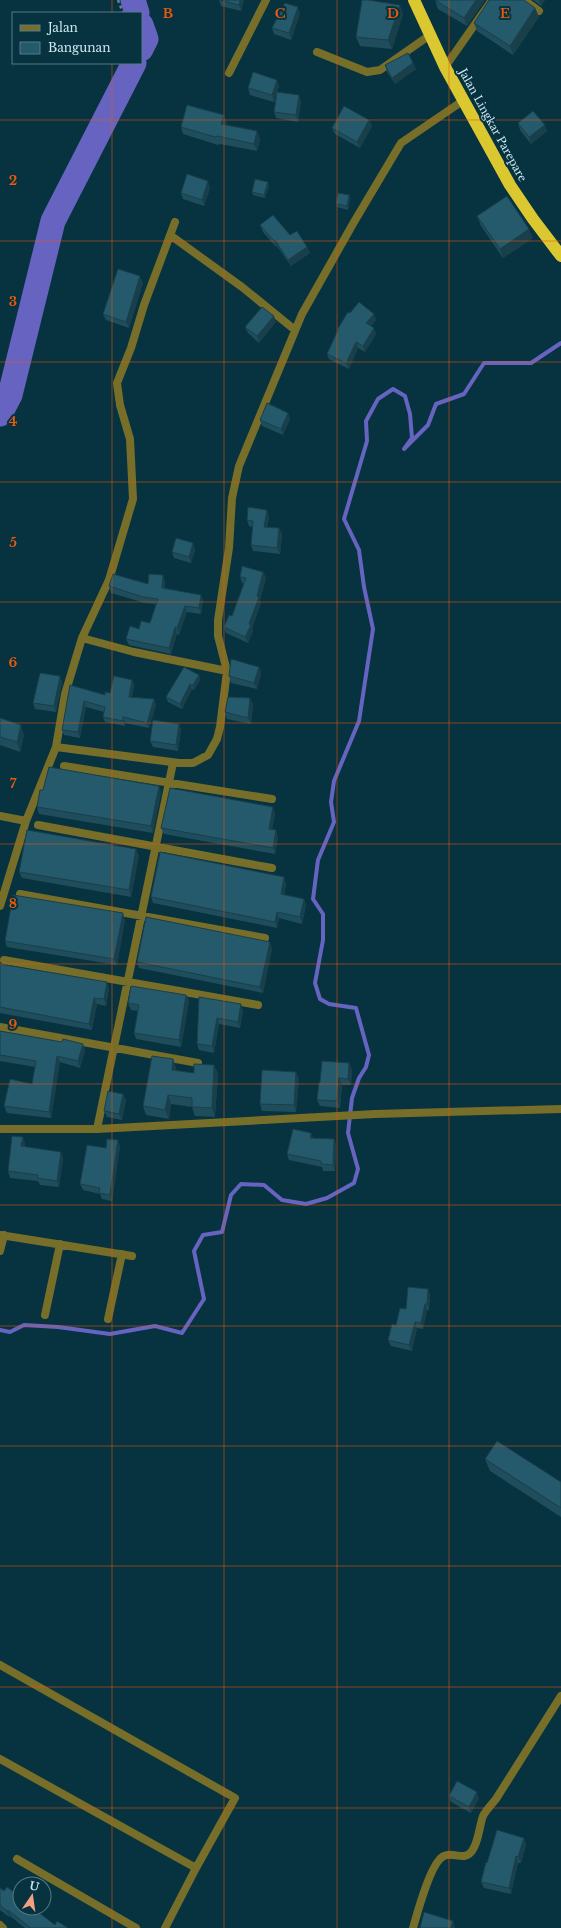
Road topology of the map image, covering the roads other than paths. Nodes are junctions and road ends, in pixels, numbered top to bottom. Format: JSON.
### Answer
{"nodes":[{"id":1,"x":266,"y":0,"type":"edge"},
{"id":2,"x":414,"y":0,"type":"edge"},
{"id":3,"x":492,"y":0,"type":"edge"},
{"id":4,"x":524,"y":0,"type":"edge"},
{"id":5,"x":539,"y":11,"type":"dead end"},
{"id":6,"x":430,"y":35,"type":"junction"},
{"id":7,"x":317,"y":52,"type":"dead end"},
{"id":8,"x":446,"y":67,"type":"junction"},
{"id":9,"x":229,"y":73,"type":"dead end"},
{"id":10,"x":464,"y":100,"type":"junction"},
{"id":11,"x":175,"y":222,"type":"dead end"},
{"id":12,"x":170,"y":235,"type":"junction"},
{"id":13,"x":561,"y":256,"type":"edge"},
{"id":14,"x":295,"y":330,"type":"junction"},
{"id":15,"x":82,"y":638,"type":"junction"},
{"id":16,"x":227,"y":671,"type":"junction"},
{"id":17,"x":56,"y":747,"type":"junction"},
{"id":18,"x":173,"y":763,"type":"junction"},
{"id":19,"x":64,"y":766,"type":"dead end"},
{"id":20,"x":169,"y":782,"type":"junction"},
{"id":21,"x":272,"y":799,"type":"dead end"},
{"id":22,"x":0,"y":816,"type":"edge"},
{"id":23,"x":26,"y":821,"type":"junction"},
{"id":24,"x":38,"y":825,"type":"dead end"},
{"id":25,"x":156,"y":846,"type":"junction"},
{"id":26,"x":272,"y":868,"type":"dead end"},
{"id":27,"x":20,"y":894,"type":"dead end"},
{"id":28,"x":0,"y":906,"type":"edge"},
{"id":29,"x":141,"y":916,"type":"junction"},
{"id":30,"x":265,"y":938,"type":"dead end"},
{"id":31,"x":4,"y":960,"type":"dead end"},
{"id":32,"x":128,"y":981,"type":"junction"},
{"id":33,"x":258,"y":1005,"type":"dead end"},
{"id":34,"x":0,"y":1027,"type":"edge"},
{"id":35,"x":114,"y":1048,"type":"junction"},
{"id":36,"x":198,"y":1063,"type":"edge"},
{"id":37,"x":561,"y":1109,"type":"edge"},
{"id":38,"x":0,"y":1129,"type":"edge"},
{"id":39,"x":97,"y":1129,"type":"junction"},
{"id":40,"x":2,"y":1235,"type":"edge"},
{"id":41,"x":60,"y":1244,"type":"junction"},
{"id":42,"x":0,"y":1251,"type":"edge"},
{"id":43,"x":122,"y":1254,"type":"junction"},
{"id":44,"x":132,"y":1256,"type":"dead end"},
{"id":45,"x":45,"y":1314,"type":"dead end"},
{"id":46,"x":108,"y":1319,"type":"dead end"},
{"id":47,"x":0,"y":1665,"type":"edge"},
{"id":48,"x":561,"y":1696,"type":"edge"},
{"id":49,"x":0,"y":1759,"type":"edge"},
{"id":50,"x":17,"y":1859,"type":"dead end"},
{"id":51,"x":196,"y":1868,"type":"junction"},
{"id":52,"x":136,"y":1928,"type":"edge"},
{"id":53,"x":166,"y":1928,"type":"edge"},
{"id":54,"x":413,"y":1928,"type":"edge"}],
"edges":[{"from":1,"to":9,"type":"street"},
{"from":2,"to":6,"type":"highway","name":"Jalan Lingkar Parepare"},
{"from":3,"to":8,"type":"street"},
{"from":4,"to":5,"type":"street"},
{"from":6,"to":7,"type":"street"},
{"from":6,"to":8,"type":"highway","name":"Jalan Lingkar Parepare"},
{"from":8,"to":10,"type":"highway","name":"Jalan Lingkar Parepare"},
{"from":10,"to":13,"type":"highway","name":"Jalan Lingkar Parepare"},
{"from":10,"to":14,"type":"street"},
{"from":11,"to":12,"type":"street"},
{"from":12,"to":14,"type":"street"},
{"from":12,"to":15,"type":"street"},
{"from":14,"to":16,"type":"street"},
{"from":15,"to":16,"type":"street"},
{"from":15,"to":17,"type":"street"},
{"from":16,"to":18,"type":"street"},
{"from":17,"to":18,"type":"street"},
{"from":17,"to":23,"type":"street"},
{"from":18,"to":20,"type":"street"},
{"from":19,"to":20,"type":"street"},
{"from":20,"to":21,"type":"street"},
{"from":20,"to":25,"type":"street"},
{"from":22,"to":23,"type":"street"},
{"from":23,"to":28,"type":"street"},
{"from":24,"to":25,"type":"street"},
{"from":25,"to":26,"type":"street"},
{"from":25,"to":29,"type":"street"},
{"from":27,"to":29,"type":"street"},
{"from":29,"to":30,"type":"street"},
{"from":29,"to":32,"type":"street"},
{"from":31,"to":32,"type":"street"},
{"from":32,"to":33,"type":"street"},
{"from":32,"to":35,"type":"street"},
{"from":34,"to":35,"type":"street"},
{"from":35,"to":36,"type":"street"},
{"from":35,"to":39,"type":"street"},
{"from":37,"to":39,"type":"street"},
{"from":38,"to":39,"type":"street"},
{"from":40,"to":41,"type":"street"},
{"from":40,"to":42,"type":"street"},
{"from":41,"to":43,"type":"street"},
{"from":41,"to":45,"type":"street"},
{"from":43,"to":44,"type":"street"},
{"from":43,"to":46,"type":"street"},
{"from":47,"to":51,"type":"street"},
{"from":48,"to":54,"type":"street"},
{"from":49,"to":51,"type":"street"},
{"from":50,"to":52,"type":"street"},
{"from":51,"to":53,"type":"street"}]}
